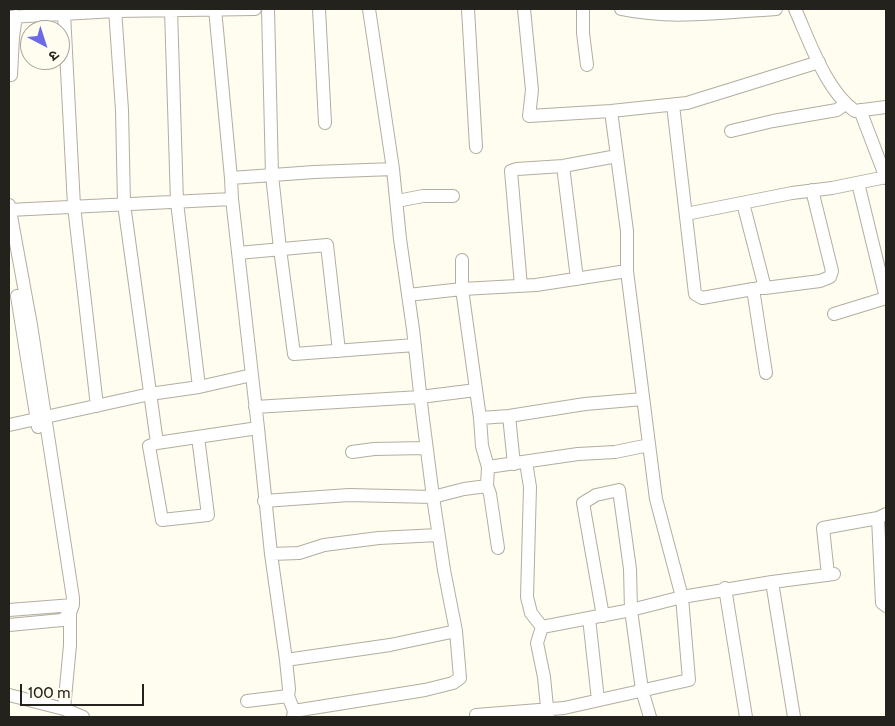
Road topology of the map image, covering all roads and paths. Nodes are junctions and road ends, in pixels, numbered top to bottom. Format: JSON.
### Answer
{"nodes":[{"id":1,"x":215,"y":9,"type":"edge"},
{"id":2,"x":255,"y":9,"type":"edge"},
{"id":3,"x":268,"y":9,"type":"edge"},
{"id":4,"x":319,"y":9,"type":"edge"},
{"id":5,"x":368,"y":9,"type":"edge"},
{"id":6,"x":468,"y":9,"type":"edge"},
{"id":7,"x":524,"y":9,"type":"edge"},
{"id":8,"x":583,"y":9,"type":"edge"},
{"id":9,"x":621,"y":9,"type":"edge"},
{"id":10,"x":776,"y":9,"type":"edge"},
{"id":11,"x":795,"y":9,"type":"edge"},
{"id":12,"x":116,"y":10,"type":"edge"},
{"id":13,"x":171,"y":10,"type":"edge"},
{"id":14,"x":697,"y":11,"type":"edge"},
{"id":15,"x":655,"y":12,"type":"edge"},
{"id":16,"x":64,"y":13,"type":"junction"},
{"id":17,"x":13,"y":16,"type":"edge"},
{"id":18,"x":819,"y":62,"type":"junction"},
{"id":19,"x":587,"y":65,"type":"dead end"},
{"id":20,"x":11,"y":74,"type":"dead end"},
{"id":21,"x":845,"y":104,"type":"junction"},
{"id":22,"x":673,"y":105,"type":"junction"},
{"id":23,"x":886,"y":107,"type":"edge"},
{"id":24,"x":860,"y":110,"type":"junction"},
{"id":25,"x":611,"y":111,"type":"junction"},
{"id":26,"x":325,"y":123,"type":"dead end"},
{"id":27,"x":731,"y":131,"type":"dead end"},
{"id":28,"x":476,"y":148,"type":"dead end"},
{"id":29,"x":617,"y":156,"type":"junction"},
{"id":30,"x":563,"y":166,"type":"junction"},
{"id":31,"x":394,"y":169,"type":"junction"},
{"id":32,"x":273,"y":175,"type":"junction"},
{"id":33,"x":886,"y":177,"type":"edge"},
{"id":34,"x":231,"y":178,"type":"junction"},
{"id":35,"x":858,"y":183,"type":"junction"},
{"id":36,"x":812,"y":190,"type":"junction"},
{"id":37,"x":453,"y":196,"type":"dead end"},
{"id":38,"x":232,"y":199,"type":"junction"},
{"id":39,"x":397,"y":201,"type":"junction"},
{"id":40,"x":177,"y":202,"type":"junction"},
{"id":41,"x":743,"y":203,"type":"junction"},
{"id":42,"x":124,"y":204,"type":"junction"},
{"id":43,"x":74,"y":206,"type":"junction"},
{"id":44,"x":9,"y":209,"type":"edge"},
{"id":45,"x":686,"y":214,"type":"junction"},
{"id":46,"x":280,"y":249,"type":"junction"},
{"id":47,"x":9,"y":251,"type":"edge"},
{"id":48,"x":238,"y":253,"type":"junction"},
{"id":49,"x":462,"y":260,"type":"dead end"},
{"id":50,"x":627,"y":271,"type":"junction"},
{"id":51,"x":577,"y":279,"type":"junction"},
{"id":52,"x":521,"y":286,"type":"junction"},
{"id":53,"x":759,"y":288,"type":"junction"},
{"id":54,"x":462,"y":289,"type":"junction"},
{"id":55,"x":408,"y":294,"type":"junction"},
{"id":56,"x":886,"y":298,"type":"edge"},
{"id":57,"x":834,"y":314,"type":"dead end"},
{"id":58,"x":415,"y":346,"type":"junction"},
{"id":59,"x":339,"y":351,"type":"junction"},
{"id":60,"x":766,"y":373,"type":"dead end"},
{"id":61,"x":252,"y":375,"type":"junction"},
{"id":62,"x":199,"y":386,"type":"junction"},
{"id":63,"x":476,"y":390,"type":"junction"},
{"id":64,"x":150,"y":394,"type":"junction"},
{"id":65,"x":420,"y":397,"type":"junction"},
{"id":66,"x":643,"y":399,"type":"junction"},
{"id":67,"x":97,"y":406,"type":"junction"},
{"id":68,"x":255,"y":407,"type":"junction"},
{"id":69,"x":510,"y":416,"type":"junction"},
{"id":70,"x":480,"y":418,"type":"junction"},
{"id":71,"x":41,"y":419,"type":"junction"},
{"id":72,"x":9,"y":425,"type":"edge"},
{"id":73,"x":258,"y":428,"type":"junction"},
{"id":74,"x":198,"y":437,"type":"junction"},
{"id":75,"x":157,"y":443,"type":"junction"},
{"id":76,"x":649,"y":445,"type":"junction"},
{"id":77,"x":426,"y":448,"type":"junction"},
{"id":78,"x":352,"y":452,"type":"dead end"},
{"id":79,"x":520,"y":463,"type":"junction"},
{"id":80,"x":488,"y":467,"type":"junction"},
{"id":81,"x":487,"y":486,"type":"junction"},
{"id":82,"x":433,"y":497,"type":"junction"},
{"id":83,"x":264,"y":501,"type":"junction"},
{"id":84,"x":882,"y":516,"type":"edge"},
{"id":85,"x":438,"y":535,"type":"junction"},
{"id":86,"x":498,"y":548,"type":"dead end"},
{"id":87,"x":271,"y":554,"type":"junction"},
{"id":88,"x":772,"y":582,"type":"junction"},
{"id":89,"x":726,"y":589,"type":"junction"},
{"id":90,"x":682,"y":597,"type":"junction"},
{"id":91,"x":886,"y":606,"type":"edge"},
{"id":92,"x":9,"y":607,"type":"edge"},
{"id":93,"x":70,"y":608,"type":"junction"},
{"id":94,"x":631,"y":610,"type":"junction"},
{"id":95,"x":603,"y":616,"type":"junction"},
{"id":96,"x":589,"y":618,"type":"junction"},
{"id":97,"x":9,"y":625,"type":"edge"},
{"id":98,"x":542,"y":627,"type":"junction"},
{"id":99,"x":456,"y":631,"type":"junction"},
{"id":100,"x":286,"y":660,"type":"junction"},
{"id":101,"x":642,"y":690,"type":"junction"},
{"id":102,"x":9,"y":695,"type":"edge"},
{"id":103,"x":288,"y":696,"type":"junction"},
{"id":104,"x":598,"y":700,"type":"junction"},
{"id":105,"x":247,"y":701,"type":"dead end"},
{"id":106,"x":64,"y":709,"type":"junction"},
{"id":107,"x":548,"y":713,"type":"edge"},
{"id":108,"x":294,"y":714,"type":"edge"},
{"id":109,"x":476,"y":715,"type":"dead end"},
{"id":110,"x":508,"y":715,"type":"edge"},
{"id":111,"x":83,"y":717,"type":"edge"},
{"id":112,"x":650,"y":717,"type":"edge"},
{"id":113,"x":746,"y":717,"type":"edge"},
{"id":114,"x":794,"y":717,"type":"edge"}],
"edges":[{"from":1,"to":2,"type":"street"},
{"from":1,"to":13,"type":"street"},
{"from":1,"to":34,"type":"street"},
{"from":3,"to":32,"type":"street"},
{"from":4,"to":26,"type":"street"},
{"from":5,"to":31,"type":"street"},
{"from":6,"to":28,"type":"street"},
{"from":7,"to":25,"type":"street"},
{"from":8,"to":19,"type":"street"},
{"from":9,"to":15,"type":"street"},
{"from":10,"to":14,"type":"street"},
{"from":11,"to":18,"type":"street"},
{"from":12,"to":13,"type":"street"},
{"from":12,"to":16,"type":"street"},
{"from":12,"to":42,"type":"street"},
{"from":13,"to":40,"type":"street"},
{"from":14,"to":15,"type":"street"},
{"from":16,"to":17,"type":"street"},
{"from":16,"to":43,"type":"street"},
{"from":17,"to":20,"type":"street"},
{"from":18,"to":21,"type":"street"},
{"from":18,"to":22,"type":"street"},
{"from":21,"to":24,"type":"street"},
{"from":21,"to":27,"type":"street"},
{"from":22,"to":25,"type":"street"},
{"from":22,"to":45,"type":"street"},
{"from":23,"to":24,"type":"street"},
{"from":24,"to":33,"type":"street"},
{"from":25,"to":29,"type":"street"},
{"from":29,"to":30,"type":"street"},
{"from":29,"to":50,"type":"street"},
{"from":30,"to":51,"type":"street"},
{"from":30,"to":52,"type":"street"},
{"from":31,"to":32,"type":"street"},
{"from":31,"to":39,"type":"street"},
{"from":32,"to":34,"type":"street"},
{"from":32,"to":46,"type":"street"},
{"from":33,"to":35,"type":"street"},
{"from":34,"to":38,"type":"street"},
{"from":35,"to":36,"type":"street"},
{"from":35,"to":56,"type":"street"},
{"from":36,"to":41,"type":"street"},
{"from":36,"to":53,"type":"street"},
{"from":37,"to":39,"type":"street"},
{"from":38,"to":40,"type":"street"},
{"from":38,"to":48,"type":"street"},
{"from":39,"to":55,"type":"street"},
{"from":40,"to":42,"type":"street"},
{"from":40,"to":62,"type":"street"},
{"from":41,"to":45,"type":"street"},
{"from":41,"to":53,"type":"street"},
{"from":42,"to":43,"type":"street"},
{"from":42,"to":64,"type":"street"},
{"from":43,"to":44,"type":"street"},
{"from":43,"to":67,"type":"street"},
{"from":44,"to":71,"type":"street"},
{"from":45,"to":53,"type":"street"},
{"from":46,"to":48,"type":"street"},
{"from":46,"to":59,"type":"street"},
{"from":46,"to":59,"type":"street"},
{"from":47,"to":71,"type":"street"},
{"from":48,"to":61,"type":"street"},
{"from":49,"to":54,"type":"street"},
{"from":50,"to":51,"type":"street"},
{"from":50,"to":66,"type":"street"},
{"from":51,"to":52,"type":"street"},
{"from":52,"to":54,"type":"street"},
{"from":53,"to":60,"type":"street"},
{"from":54,"to":55,"type":"street"},
{"from":54,"to":63,"type":"street"},
{"from":55,"to":58,"type":"street"},
{"from":56,"to":57,"type":"street"},
{"from":58,"to":59,"type":"street"},
{"from":58,"to":65,"type":"street"},
{"from":61,"to":62,"type":"street"},
{"from":61,"to":68,"type":"street"},
{"from":62,"to":64,"type":"street"},
{"from":63,"to":65,"type":"street"},
{"from":63,"to":70,"type":"street"},
{"from":64,"to":67,"type":"street"},
{"from":64,"to":75,"type":"street"},
{"from":65,"to":68,"type":"street"},
{"from":65,"to":77,"type":"street"},
{"from":66,"to":69,"type":"street"},
{"from":66,"to":76,"type":"street"},
{"from":67,"to":71,"type":"street"},
{"from":68,"to":73,"type":"street"},
{"from":69,"to":70,"type":"street"},
{"from":69,"to":79,"type":"street"},
{"from":70,"to":80,"type":"street"},
{"from":71,"to":72,"type":"street"},
{"from":71,"to":93,"type":"street"},
{"from":73,"to":74,"type":"street"},
{"from":73,"to":83,"type":"street"},
{"from":74,"to":75,"type":"street"},
{"from":74,"to":75,"type":"street"},
{"from":76,"to":79,"type":"street"},
{"from":76,"to":90,"type":"street"},
{"from":77,"to":78,"type":"street"},
{"from":77,"to":82,"type":"street"},
{"from":79,"to":80,"type":"street"},
{"from":79,"to":98,"type":"street"},
{"from":80,"to":81,"type":"street"},
{"from":81,"to":82,"type":"street"},
{"from":81,"to":86,"type":"street"},
{"from":82,"to":83,"type":"street"},
{"from":82,"to":85,"type":"street"},
{"from":83,"to":87,"type":"street"},
{"from":84,"to":88,"type":"street"},
{"from":84,"to":91,"type":"street"},
{"from":85,"to":87,"type":"street"},
{"from":85,"to":99,"type":"street"},
{"from":87,"to":100,"type":"street"},
{"from":88,"to":89,"type":"street"},
{"from":88,"to":114,"type":"street"},
{"from":89,"to":90,"type":"street"},
{"from":89,"to":113,"type":"street"},
{"from":90,"to":94,"type":"street"},
{"from":90,"to":101,"type":"street"},
{"from":92,"to":93,"type":"street"},
{"from":93,"to":97,"type":"street"},
{"from":93,"to":106,"type":"street"},
{"from":94,"to":95,"type":"street"},
{"from":94,"to":95,"type":"street"},
{"from":94,"to":101,"type":"street"},
{"from":95,"to":96,"type":"street"},
{"from":96,"to":98,"type":"street"},
{"from":96,"to":104,"type":"street"},
{"from":98,"to":107,"type":"street"},
{"from":99,"to":100,"type":"street"},
{"from":99,"to":108,"type":"street"},
{"from":100,"to":103,"type":"street"},
{"from":101,"to":104,"type":"street"},
{"from":101,"to":112,"type":"street"},
{"from":102,"to":106,"type":"street"},
{"from":103,"to":105,"type":"street"},
{"from":103,"to":108,"type":"street"},
{"from":104,"to":107,"type":"street"},
{"from":106,"to":111,"type":"street"},
{"from":107,"to":110,"type":"street"},
{"from":109,"to":110,"type":"street"}]}
